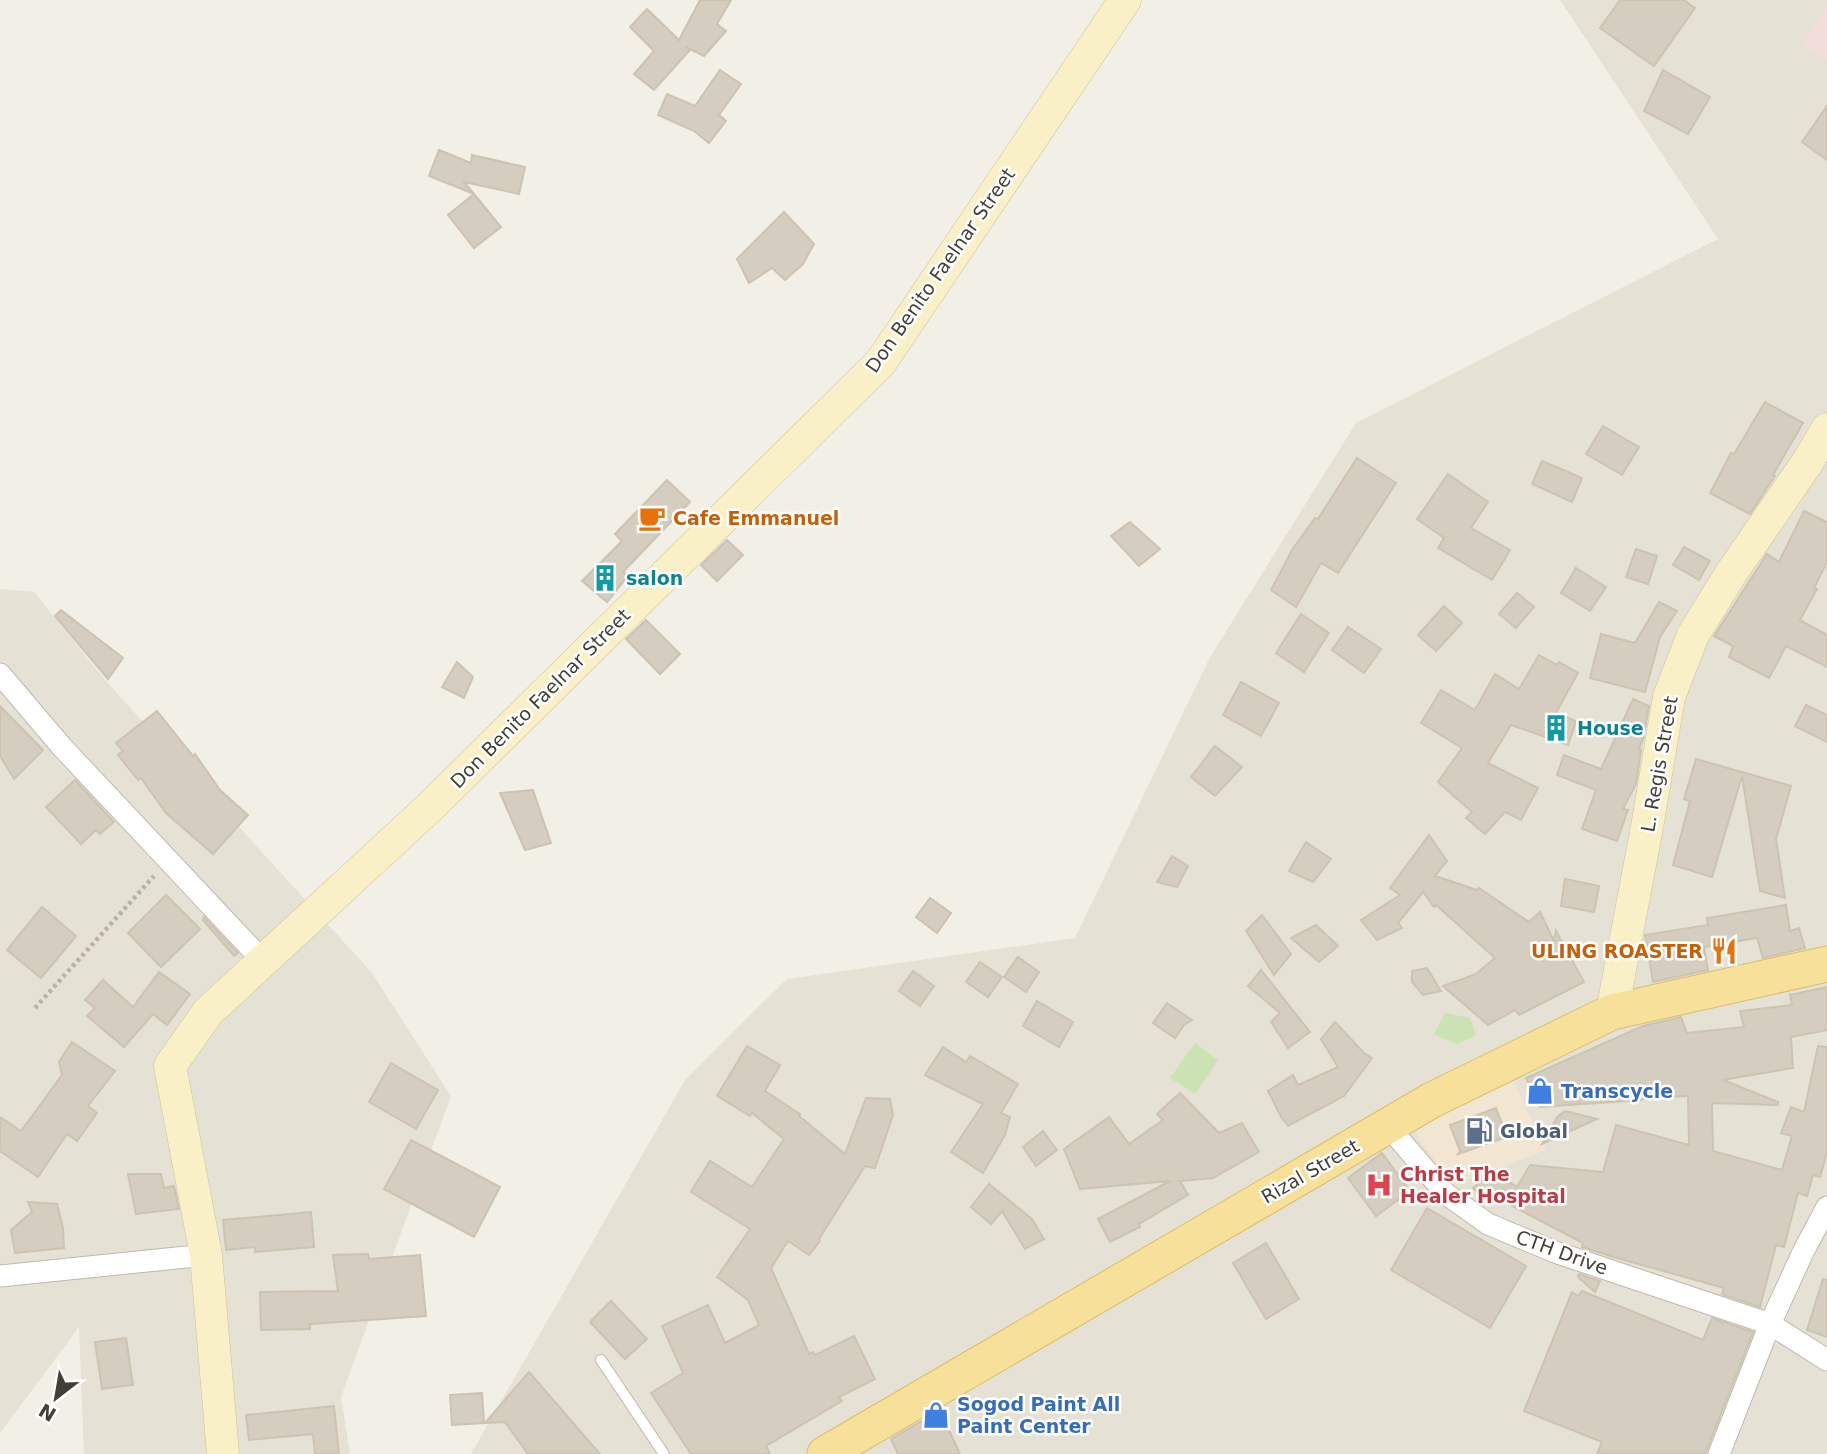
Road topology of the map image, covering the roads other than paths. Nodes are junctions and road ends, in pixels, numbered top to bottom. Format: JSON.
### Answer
{"nodes":[{"id":1,"x":1125,"y":0,"type":"edge"},
{"id":2,"x":1827,"y":429,"type":"edge"},
{"id":3,"x":0,"y":674,"type":"edge"},
{"id":4,"x":263,"y":961,"type":"junction"},
{"id":5,"x":1827,"y":964,"type":"edge"},
{"id":6,"x":1612,"y":1012,"type":"junction"},
{"id":7,"x":1388,"y":1126,"type":"junction"},
{"id":8,"x":1827,"y":1207,"type":"edge"},
{"id":9,"x":206,"y":1255,"type":"junction"},
{"id":10,"x":0,"y":1276,"type":"edge"},
{"id":11,"x":1770,"y":1324,"type":"junction"},
{"id":12,"x":601,"y":1360,"type":"dead end"},
{"id":13,"x":1827,"y":1360,"type":"edge"},
{"id":14,"x":223,"y":1454,"type":"edge"},
{"id":15,"x":664,"y":1454,"type":"edge"},
{"id":16,"x":825,"y":1454,"type":"edge"},
{"id":17,"x":1719,"y":1454,"type":"edge"}],
"edges":[{"from":1,"to":4,"type":"street","name":"Don Benito Faelnar Street"},
{"from":2,"to":6,"type":"street","name":"L. Regis Street"},
{"from":3,"to":4,"type":"street"},
{"from":4,"to":9,"type":"street","name":"Don Benito Faelnar Street"},
{"from":5,"to":6,"type":"main road","name":"Rizal Street"},
{"from":6,"to":7,"type":"main road","name":"Rizal Street"},
{"from":7,"to":11,"type":"street","name":"CTH Drive"},
{"from":7,"to":16,"type":"main road","name":"Rizal Street"},
{"from":8,"to":11,"type":"street"},
{"from":9,"to":10,"type":"street"},
{"from":9,"to":14,"type":"street","name":"Don Benito Faelnar Street"},
{"from":11,"to":13,"type":"street","name":"CTH Drive"},
{"from":11,"to":17,"type":"street"},
{"from":12,"to":15,"type":"lane"}]}
